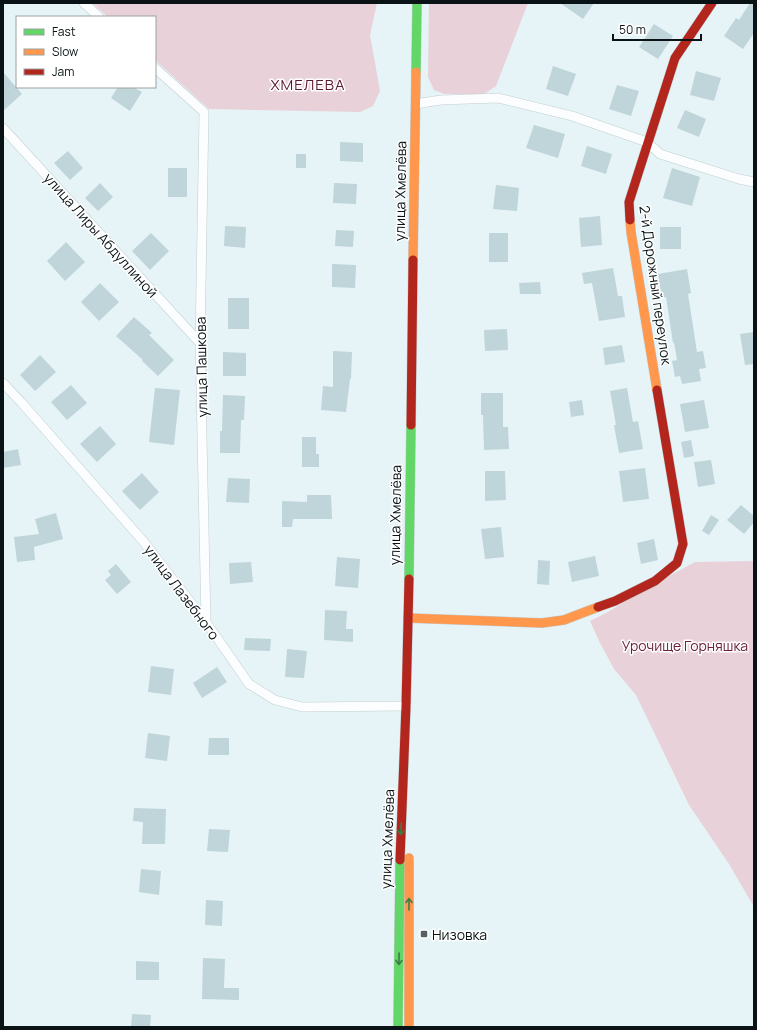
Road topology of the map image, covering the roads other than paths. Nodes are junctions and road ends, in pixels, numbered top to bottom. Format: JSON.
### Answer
{"nodes":[{"id":1,"x":84,"y":3,"type":"edge"},
{"id":2,"x":417,"y":3,"type":"edge"},
{"id":3,"x":712,"y":3,"type":"edge"},
{"id":4,"x":98,"y":16,"type":"edge"},
{"id":5,"x":156,"y":69,"type":"edge"},
{"id":6,"x":415,"y":104,"type":"junction"},
{"id":7,"x":3,"y":128,"type":"edge"},
{"id":8,"x":648,"y":142,"type":"junction"},
{"id":9,"x":754,"y":182,"type":"edge"},
{"id":10,"x":200,"y":343,"type":"junction"},
{"id":11,"x":3,"y":383,"type":"edge"},
{"id":12,"x":408,"y":618,"type":"junction"},
{"id":13,"x":206,"y":622,"type":"junction"},
{"id":14,"x":406,"y":706,"type":"junction"},
{"id":15,"x":398,"y":1027,"type":"edge"},
{"id":16,"x":409,"y":1027,"type":"edge"}],
"edges":[{"from":1,"to":4,"type":"street"},
{"from":2,"to":6,"type":"main road","name":"улица Хмелёва"},
{"from":3,"to":8,"type":"main road","name":"2-й Дорожный переулок"},
{"from":5,"to":10,"type":"street","name":"улица Пашкова"},
{"from":6,"to":8,"type":"street"},
{"from":6,"to":12,"type":"main road","name":"улица Хмелёва"},
{"from":7,"to":10,"type":"street","name":"улица Лиры Абдуллиной"},
{"from":8,"to":9,"type":"street"},
{"from":8,"to":12,"type":"main road","name":"2-й Дорожный переулок"},
{"from":10,"to":13,"type":"street","name":"улица Пашкова"},
{"from":11,"to":13,"type":"street","name":"улица Лазебного"},
{"from":12,"to":14,"type":"main road","name":"улица Хмелёва"},
{"from":13,"to":14,"type":"street","name":"улица Лазебного"},
{"from":14,"to":15,"type":"main road","name":"улица Хмелёва","one_way":true},
{"from":16,"to":14,"type":"main road","one_way":true}]}
